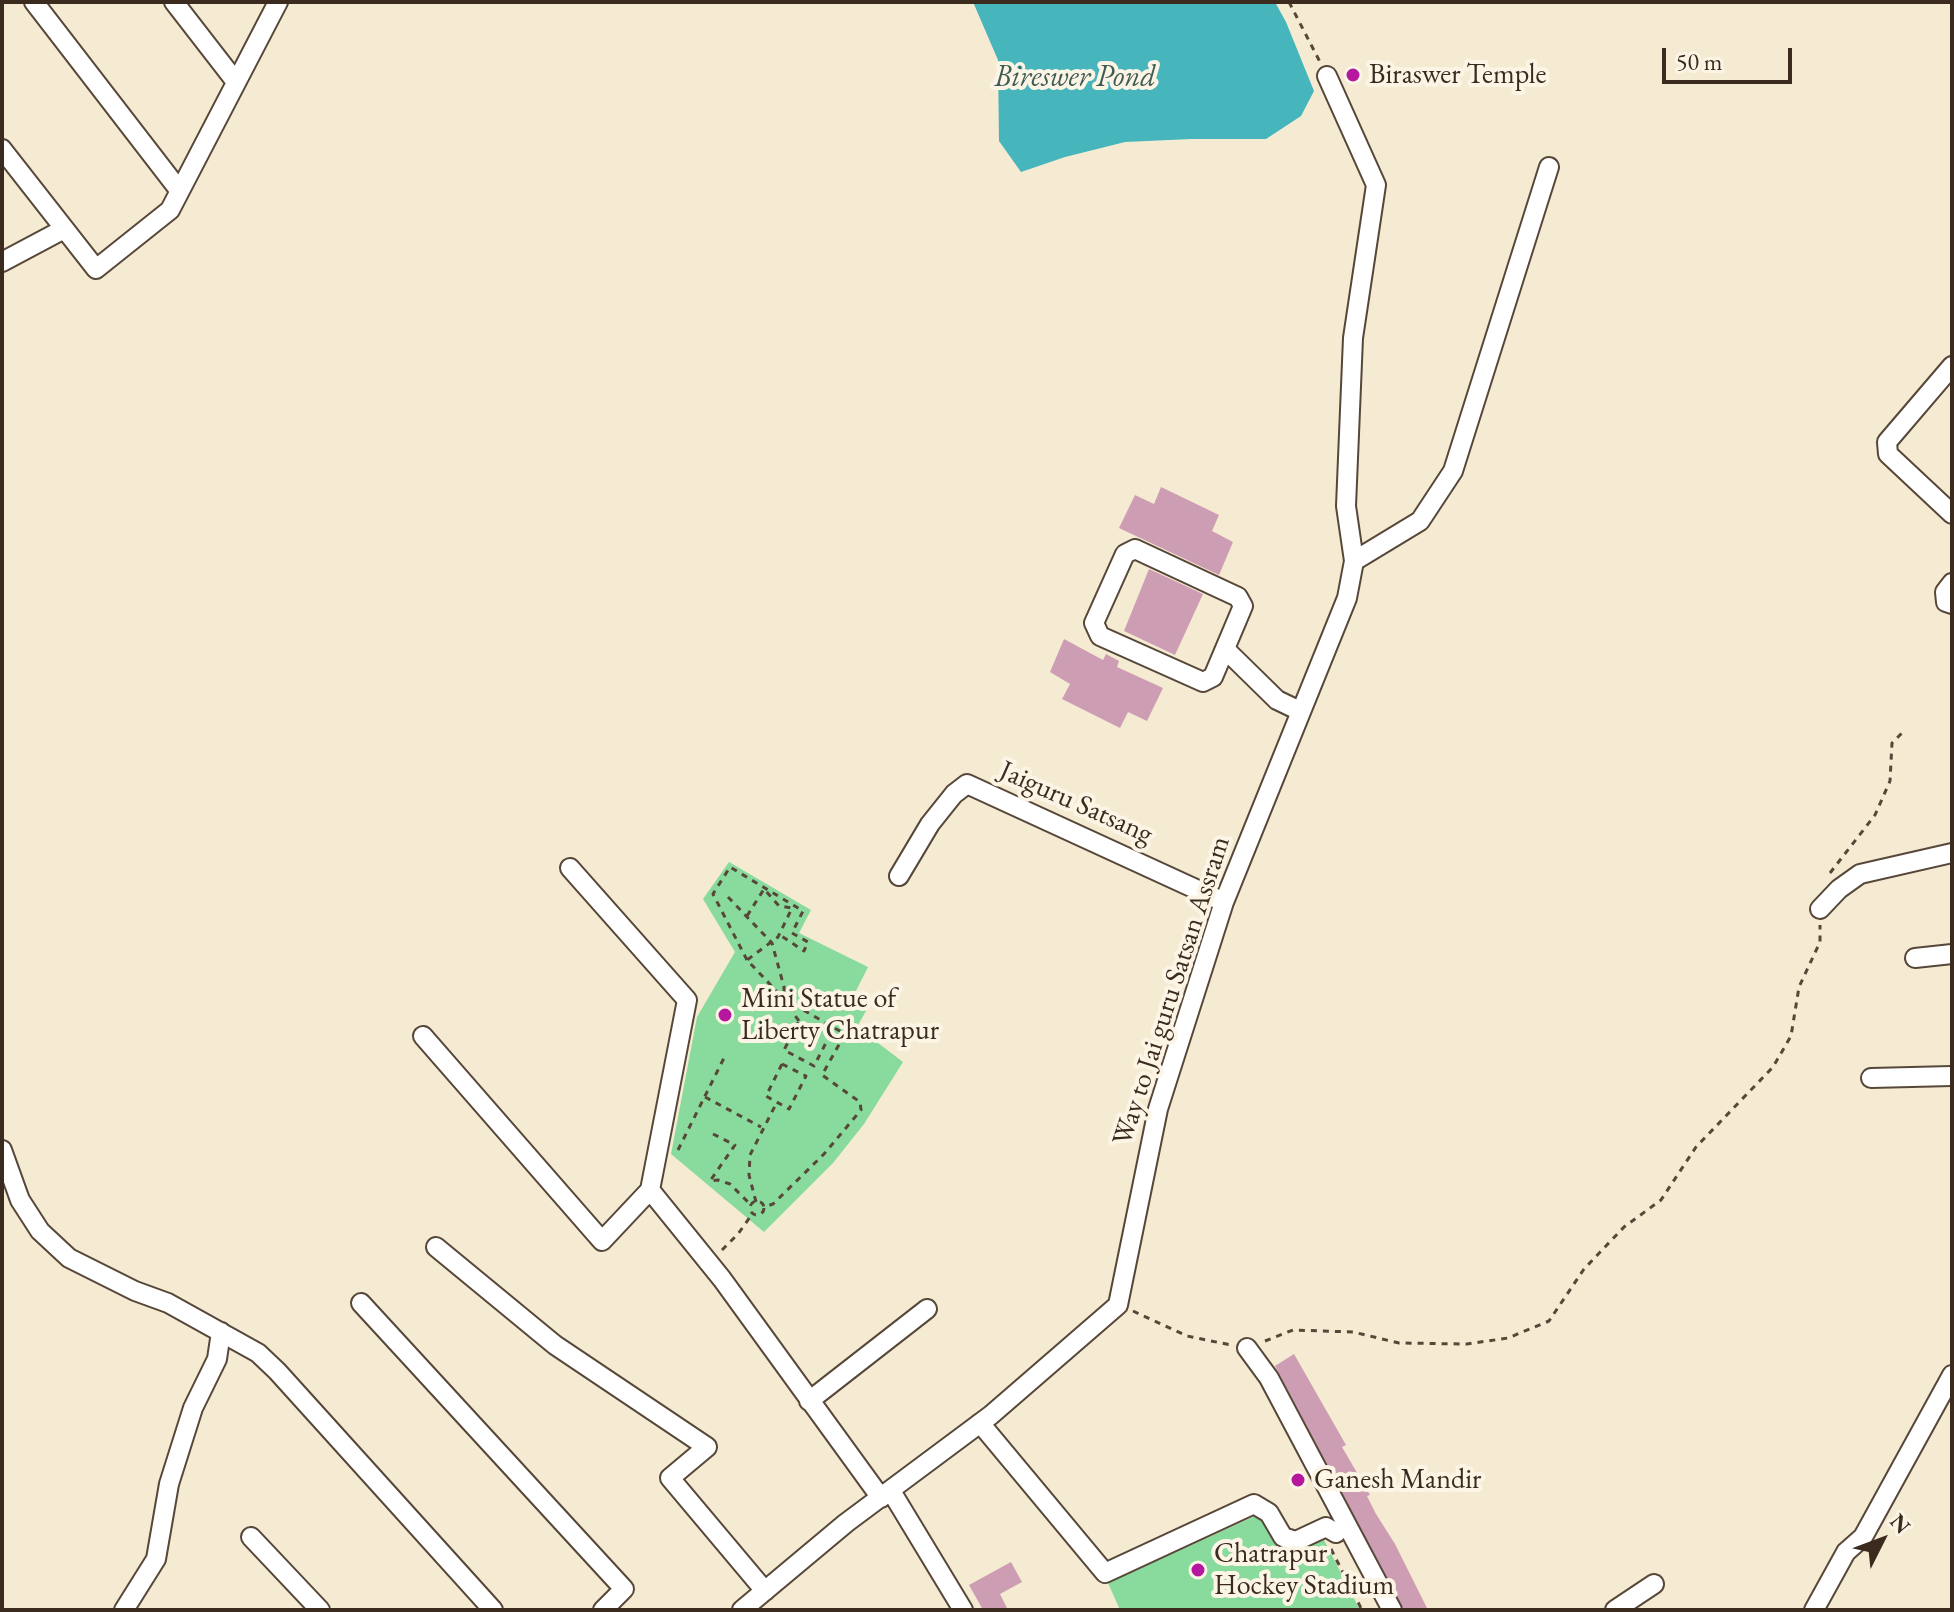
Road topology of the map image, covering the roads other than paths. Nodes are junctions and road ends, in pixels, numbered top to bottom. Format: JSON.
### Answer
{"nodes":[{"id":1,"x":34,"y":2,"type":"edge"},
{"id":2,"x":174,"y":2,"type":"edge"},
{"id":3,"x":278,"y":2,"type":"edge"},
{"id":4,"x":1327,"y":76,"type":"road end"},
{"id":5,"x":236,"y":82,"type":"junction"},
{"id":6,"x":2,"y":149,"type":"edge"},
{"id":7,"x":1549,"y":167,"type":"dead end"},
{"id":8,"x":179,"y":190,"type":"junction"},
{"id":9,"x":64,"y":229,"type":"junction"},
{"id":10,"x":2,"y":262,"type":"edge"},
{"id":11,"x":1952,"y":366,"type":"edge"},
{"id":12,"x":1952,"y":514,"type":"edge"},
{"id":13,"x":1354,"y":561,"type":"junction"},
{"id":14,"x":1952,"y":583,"type":"edge"},
{"id":15,"x":1952,"y":604,"type":"edge"},
{"id":16,"x":1225,"y":649,"type":"junction"},
{"id":17,"x":1300,"y":711,"type":"junction"},
{"id":18,"x":1952,"y":853,"type":"edge"},
{"id":19,"x":570,"y":868,"type":"dead end"},
{"id":20,"x":899,"y":876,"type":"dead end"},
{"id":21,"x":1224,"y":902,"type":"junction"},
{"id":22,"x":1820,"y":909,"type":"road end"},
{"id":23,"x":1952,"y":954,"type":"edge"},
{"id":24,"x":1915,"y":958,"type":"dead end"},
{"id":25,"x":423,"y":1036,"type":"dead end"},
{"id":26,"x":1952,"y":1076,"type":"edge"},
{"id":27,"x":1871,"y":1078,"type":"dead end"},
{"id":28,"x":2,"y":1150,"type":"edge"},
{"id":29,"x":650,"y":1190,"type":"junction"},
{"id":30,"x":436,"y":1247,"type":"dead end"},
{"id":31,"x":361,"y":1303,"type":"dead end"},
{"id":32,"x":927,"y":1309,"type":"dead end"},
{"id":33,"x":221,"y":1332,"type":"junction"},
{"id":34,"x":1247,"y":1348,"type":"road end"},
{"id":35,"x":1952,"y":1375,"type":"edge"},
{"id":36,"x":809,"y":1401,"type":"junction"},
{"id":37,"x":980,"y":1423,"type":"junction"},
{"id":38,"x":886,"y":1495,"type":"junction"},
{"id":39,"x":1329,"y":1531,"type":"road end"},
{"id":40,"x":251,"y":1537,"type":"dead end"},
{"id":41,"x":1654,"y":1584,"type":"dead end"},
{"id":42,"x":765,"y":1591,"type":"junction"},
{"id":43,"x":124,"y":1610,"type":"edge"},
{"id":44,"x":320,"y":1610,"type":"edge"},
{"id":45,"x":493,"y":1610,"type":"edge"},
{"id":46,"x":603,"y":1610,"type":"edge"},
{"id":47,"x":742,"y":1610,"type":"edge"},
{"id":48,"x":963,"y":1610,"type":"edge"},
{"id":49,"x":1392,"y":1610,"type":"edge"},
{"id":50,"x":1615,"y":1610,"type":"edge"},
{"id":51,"x":1814,"y":1610,"type":"edge"}],
"edges":[{"from":1,"to":8,"type":"street"},
{"from":2,"to":5,"type":"street"},
{"from":3,"to":5,"type":"street"},
{"from":4,"to":13,"type":"street","name":"Way to Jai guru Satsan Assram"},
{"from":5,"to":8,"type":"street"},
{"from":6,"to":9,"type":"street"},
{"from":7,"to":13,"type":"street"},
{"from":8,"to":9,"type":"street"},
{"from":9,"to":10,"type":"street"},
{"from":11,"to":12,"type":"street"},
{"from":13,"to":17,"type":"street","name":"Way to Jai guru Satsan Assram"},
{"from":14,"to":15,"type":"street"},
{"from":16,"to":16,"type":"street"},
{"from":16,"to":17,"type":"street"},
{"from":17,"to":21,"type":"street","name":"Way to Jai guru Satsan Assram"},
{"from":18,"to":22,"type":"street"},
{"from":19,"to":29,"type":"street"},
{"from":20,"to":21,"type":"street","name":"Jaiguru Satsang"},
{"from":21,"to":37,"type":"street","name":"Way to Jai guru Satsan Assram"},
{"from":23,"to":24,"type":"street"},
{"from":25,"to":29,"type":"street"},
{"from":26,"to":27,"type":"street"},
{"from":28,"to":33,"type":"street"},
{"from":29,"to":36,"type":"street"},
{"from":30,"to":42,"type":"street"},
{"from":31,"to":46,"type":"street"},
{"from":32,"to":36,"type":"street"},
{"from":33,"to":43,"type":"street"},
{"from":33,"to":45,"type":"street"},
{"from":34,"to":49,"type":"street"},
{"from":35,"to":51,"type":"street"},
{"from":36,"to":38,"type":"street"},
{"from":37,"to":38,"type":"street"},
{"from":37,"to":39,"type":"street"},
{"from":38,"to":42,"type":"street"},
{"from":38,"to":48,"type":"street"},
{"from":40,"to":44,"type":"street"},
{"from":41,"to":50,"type":"street"},
{"from":42,"to":47,"type":"street"}]}
